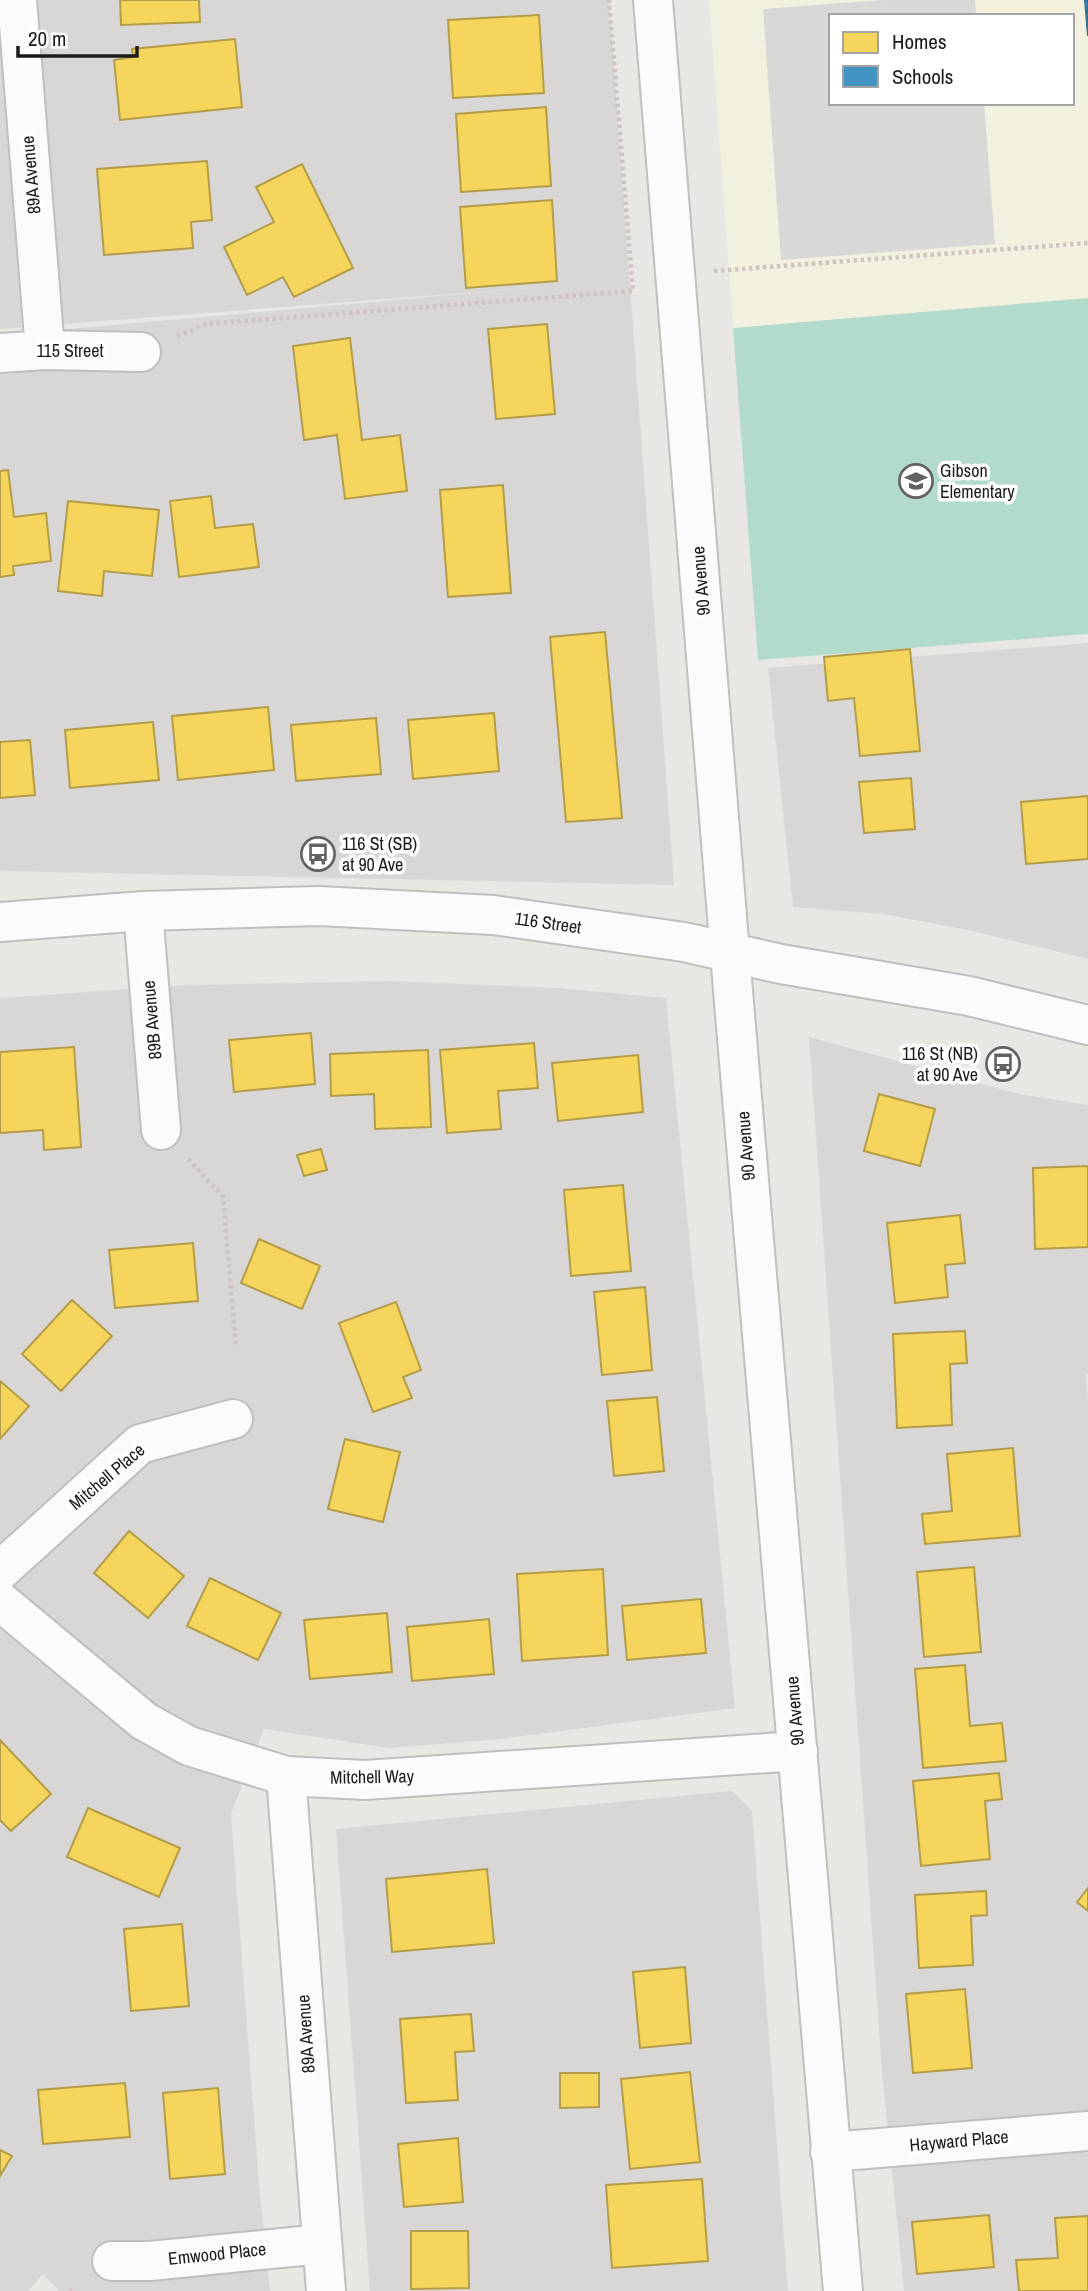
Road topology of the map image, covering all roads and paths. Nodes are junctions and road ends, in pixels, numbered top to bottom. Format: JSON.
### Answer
{"nodes":[{"id":1,"x":17,"y":0,"type":"edge"},
{"id":2,"x":609,"y":0,"type":"edge"},
{"id":3,"x":653,"y":0,"type":"edge"},
{"id":4,"x":1088,"y":243,"type":"edge"},
{"id":5,"x":714,"y":271,"type":"dead end"},
{"id":6,"x":45,"y":350,"type":"junction"},
{"id":7,"x":141,"y":352,"type":"joint"},
{"id":8,"x":0,"y":354,"type":"edge"},
{"id":9,"x":143,"y":911,"type":"junction"},
{"id":10,"x":0,"y":922,"type":"edge"},
{"id":11,"x":731,"y":951,"type":"junction"},
{"id":12,"x":1088,"y":1025,"type":"edge"},
{"id":13,"x":161,"y":1130,"type":"joint"},
{"id":14,"x":236,"y":1346,"type":"dead end"},
{"id":15,"x":233,"y":1419,"type":"dead end"},
{"id":16,"x":0,"y":1571,"type":"edge"},
{"id":17,"x":0,"y":1601,"type":"edge"},
{"id":18,"x":799,"y":1751,"type":"junction"},
{"id":19,"x":286,"y":1776,"type":"junction"},
{"id":20,"x":1088,"y":2131,"type":"edge"},
{"id":21,"x":830,"y":2152,"type":"junction"},
{"id":22,"x":322,"y":2244,"type":"junction"},
{"id":23,"x":112,"y":2261,"type":"dead end"},
{"id":24,"x":326,"y":2291,"type":"edge"},
{"id":25,"x":843,"y":2291,"type":"edge"}],
"edges":[{"from":1,"to":6,"type":"street","name":"89A Avenue"},
{"from":2,"to":7,"type":"path"},
{"from":3,"to":11,"type":"street","name":"90 Avenue"},
{"from":4,"to":5,"type":"path"},
{"from":6,"to":7,"type":"street","name":"115 Street"},
{"from":6,"to":8,"type":"street","name":"115 Street"},
{"from":9,"to":10,"type":"street","name":"116 Street"},
{"from":9,"to":11,"type":"street","name":"116 Street"},
{"from":9,"to":13,"type":"street","name":"89B Avenue"},
{"from":11,"to":12,"type":"street","name":"116 Street"},
{"from":11,"to":18,"type":"street","name":"90 Avenue"},
{"from":13,"to":14,"type":"path"},
{"from":15,"to":16,"type":"street","name":"Mitchell Place"},
{"from":17,"to":19,"type":"street","name":"Mitchell Way"},
{"from":18,"to":19,"type":"street","name":"Mitchell Way"},
{"from":18,"to":21,"type":"street","name":"90 Avenue"},
{"from":19,"to":22,"type":"street","name":"89A Avenue"},
{"from":20,"to":21,"type":"street","name":"Hayward Place"},
{"from":21,"to":25,"type":"street","name":"90 Avenue"},
{"from":22,"to":23,"type":"street","name":"Emwood Place"},
{"from":22,"to":24,"type":"street","name":"89A Avenue"}]}
